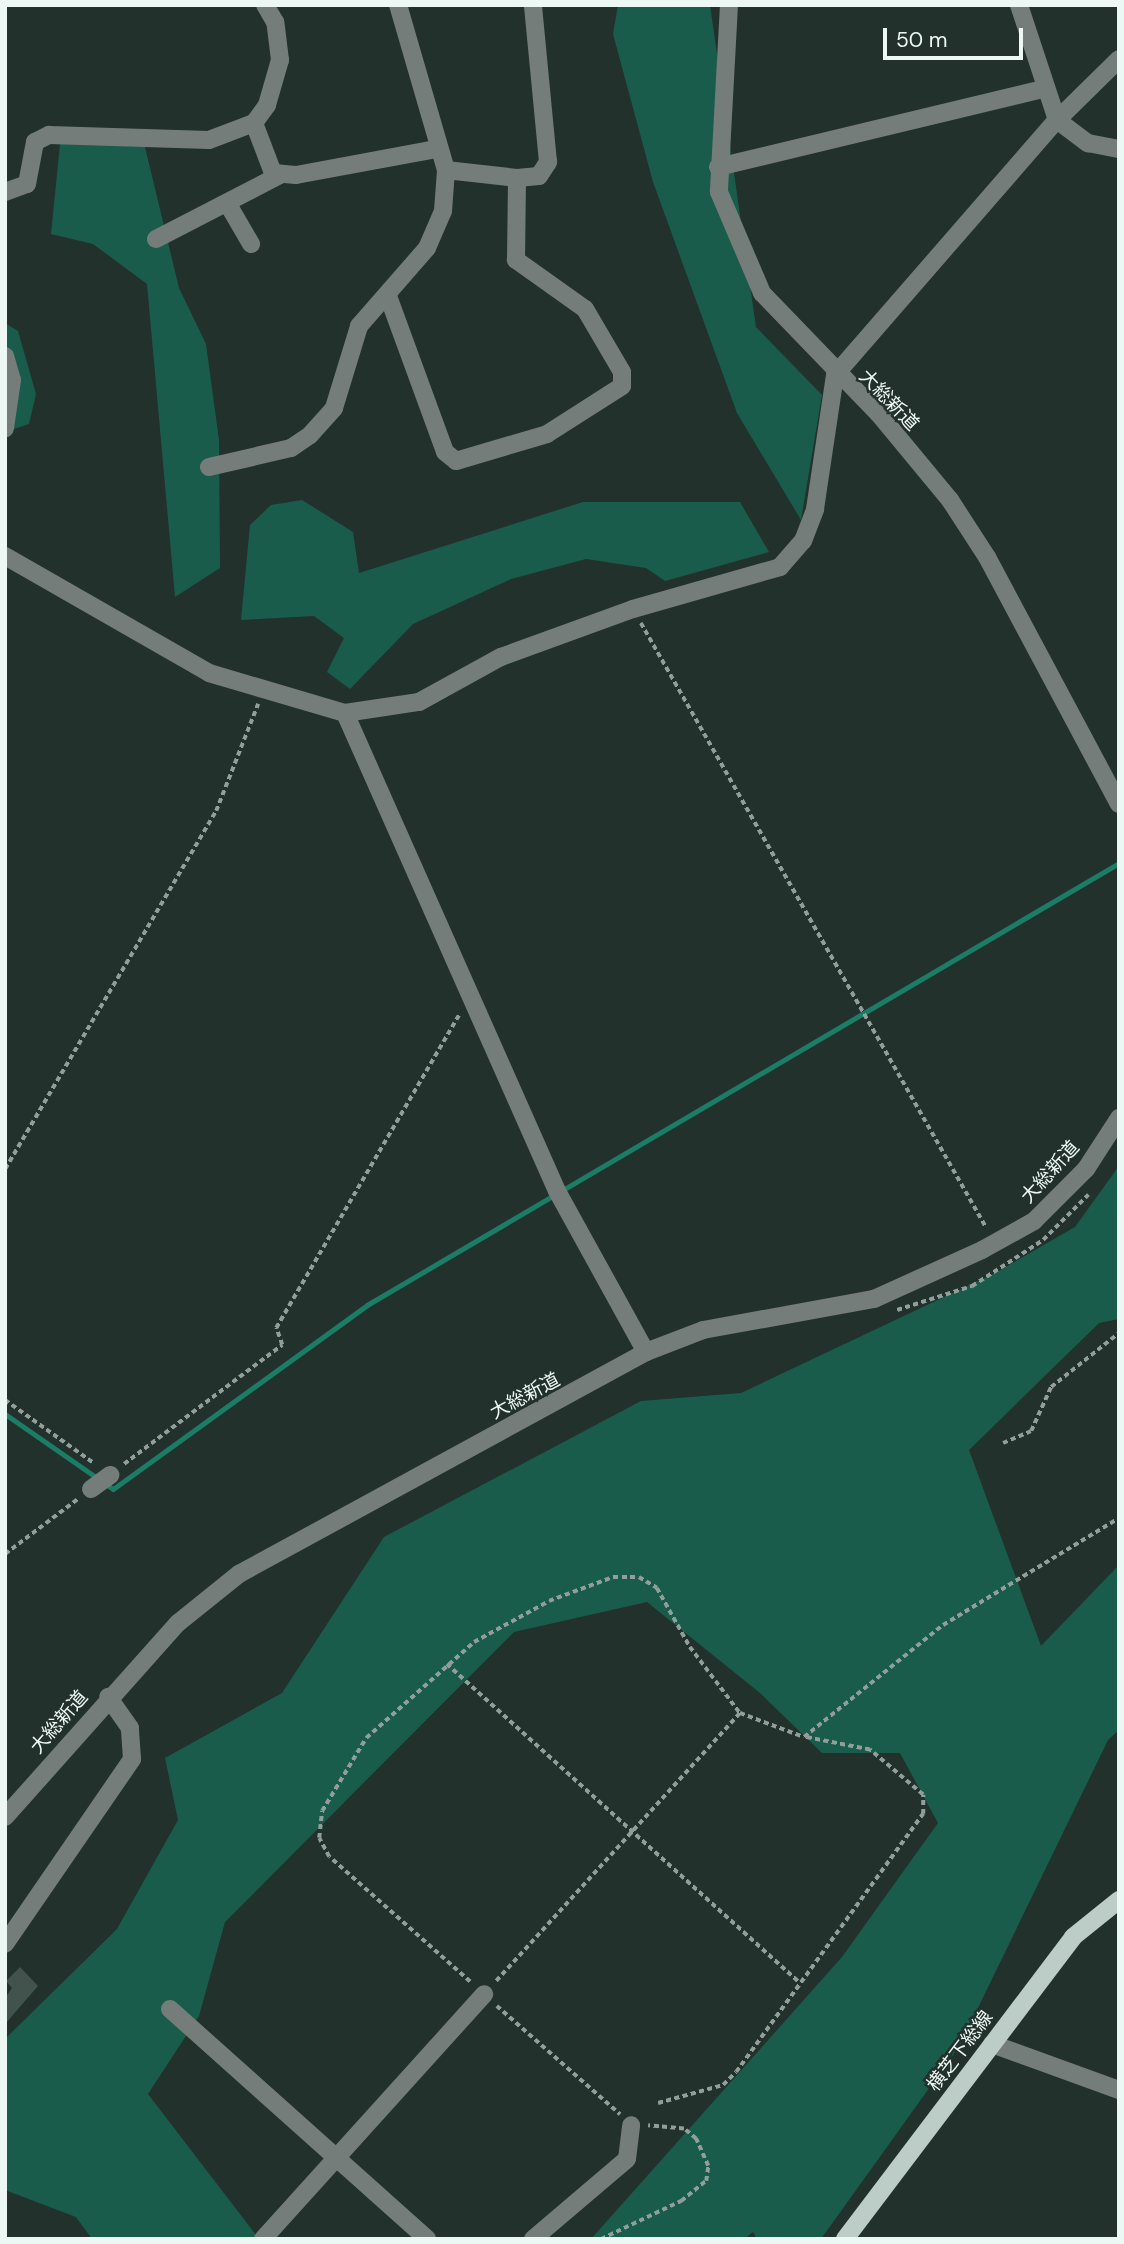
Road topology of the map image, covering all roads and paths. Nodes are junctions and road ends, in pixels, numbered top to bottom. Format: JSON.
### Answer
{"nodes":[{"id":1,"x":265,"y":5,"type":"edge"},
{"id":2,"x":398,"y":5,"type":"edge"},
{"id":3,"x":533,"y":5,"type":"edge"},
{"id":4,"x":729,"y":5,"type":"edge"},
{"id":5,"x":1019,"y":5,"type":"edge"},
{"id":6,"x":1119,"y":59,"type":"edge"},
{"id":7,"x":1042,"y":89,"type":"junction"},
{"id":8,"x":1057,"y":120,"type":"junction"},
{"id":9,"x":254,"y":123,"type":"junction"},
{"id":10,"x":436,"y":149,"type":"junction"},
{"id":11,"x":1119,"y":149,"type":"edge"},
{"id":12,"x":718,"y":167,"type":"junction"},
{"id":13,"x":446,"y":170,"type":"junction"},
{"id":14,"x":282,"y":174,"type":"junction"},
{"id":15,"x":517,"y":178,"type":"junction"},
{"id":16,"x":5,"y":192,"type":"edge"},
{"id":17,"x":229,"y":206,"type":"junction"},
{"id":18,"x":156,"y":239,"type":"dead end"},
{"id":19,"x":251,"y":244,"type":"dead end"},
{"id":20,"x":388,"y":296,"type":"junction"},
{"id":21,"x":5,"y":356,"type":"edge"},
{"id":22,"x":835,"y":375,"type":"junction"},
{"id":23,"x":5,"y":428,"type":"edge"},
{"id":24,"x":209,"y":467,"type":"dead end"},
{"id":25,"x":5,"y":556,"type":"edge"},
{"id":26,"x":633,"y":608,"type":"junction"},
{"id":27,"x":264,"y":689,"type":"junction"},
{"id":28,"x":345,"y":713,"type":"junction"},
{"id":29,"x":1119,"y":804,"type":"edge"},
{"id":30,"x":469,"y":997,"type":"junction"},
{"id":31,"x":1119,"y":1118,"type":"edge"},
{"id":32,"x":5,"y":1169,"type":"edge"},
{"id":33,"x":1094,"y":1187,"type":"dead end"},
{"id":34,"x":995,"y":1242,"type":"junction"},
{"id":35,"x":884,"y":1313,"type":"dead end"},
{"id":36,"x":1119,"y":1333,"type":"edge"},
{"id":37,"x":646,"y":1352,"type":"junction"},
{"id":38,"x":5,"y":1401,"type":"edge"},
{"id":39,"x":1003,"y":1443,"type":"dead end"},
{"id":40,"x":109,"y":1475,"type":"junction"},
{"id":41,"x":91,"y":1489,"type":"joint"},
{"id":42,"x":1119,"y":1518,"type":"edge"},
{"id":43,"x":5,"y":1554,"type":"edge"},
{"id":44,"x":447,"y":1664,"type":"junction"},
{"id":45,"x":108,"y":1697,"type":"junction"},
{"id":46,"x":740,"y":1713,"type":"junction"},
{"id":47,"x":804,"y":1737,"type":"junction"},
{"id":48,"x":5,"y":1817,"type":"edge"},
{"id":49,"x":1119,"y":1900,"type":"edge"},
{"id":50,"x":5,"y":1944,"type":"edge"},
{"id":51,"x":800,"y":1983,"type":"junction"},
{"id":52,"x":484,"y":1994,"type":"junction"},
{"id":53,"x":170,"y":2010,"type":"dead end"},
{"id":54,"x":992,"y":2044,"type":"junction"},
{"id":55,"x":1119,"y":2090,"type":"edge"},
{"id":56,"x":658,"y":2103,"type":"dead end"},
{"id":57,"x":631,"y":2124,"type":"junction"},
{"id":58,"x":337,"y":2157,"type":"junction"},
{"id":59,"x":263,"y":2239,"type":"edge"},
{"id":60,"x":426,"y":2239,"type":"edge"},
{"id":61,"x":533,"y":2239,"type":"edge"},
{"id":62,"x":601,"y":2239,"type":"edge"},
{"id":63,"x":845,"y":2239,"type":"edge"}],
"edges":[{"from":1,"to":9,"type":"street"},
{"from":2,"to":10,"type":"street"},
{"from":3,"to":15,"type":"street"},
{"from":4,"to":12,"type":"street","name":"大総新道"},
{"from":5,"to":7,"type":"street"},
{"from":6,"to":8,"type":"street"},
{"from":7,"to":8,"type":"street"},
{"from":7,"to":12,"type":"street"},
{"from":8,"to":11,"type":"street"},
{"from":8,"to":22,"type":"street"},
{"from":9,"to":14,"type":"street"},
{"from":9,"to":16,"type":"street"},
{"from":10,"to":13,"type":"street"},
{"from":10,"to":14,"type":"street"},
{"from":12,"to":22,"type":"street","name":"大総新道"},
{"from":13,"to":15,"type":"street"},
{"from":13,"to":20,"type":"street"},
{"from":14,"to":17,"type":"street"},
{"from":15,"to":20,"type":"street"},
{"from":17,"to":18,"type":"street"},
{"from":17,"to":19,"type":"street"},
{"from":20,"to":24,"type":"street"},
{"from":21,"to":23,"type":"street"},
{"from":22,"to":26,"type":"street"},
{"from":22,"to":29,"type":"street","name":"大総新道"},
{"from":25,"to":27,"type":"street"},
{"from":26,"to":28,"type":"street"},
{"from":26,"to":34,"type":"path"},
{"from":27,"to":28,"type":"street"},
{"from":27,"to":32,"type":"path"},
{"from":28,"to":30,"type":"street"},
{"from":30,"to":37,"type":"street"},
{"from":30,"to":40,"type":"path"},
{"from":31,"to":34,"type":"street","name":"大総新道"},
{"from":33,"to":35,"type":"path"},
{"from":34,"to":37,"type":"street","name":"大総新道"},
{"from":36,"to":39,"type":"path"},
{"from":37,"to":45,"type":"street","name":"大総新道"},
{"from":38,"to":40,"type":"path"},
{"from":40,"to":41,"type":"street"},
{"from":41,"to":43,"type":"path"},
{"from":42,"to":47,"type":"path"},
{"from":44,"to":46,"type":"path"},
{"from":44,"to":51,"type":"path"},
{"from":44,"to":52,"type":"path"},
{"from":45,"to":48,"type":"street","name":"大総新道"},
{"from":45,"to":50,"type":"street"},
{"from":46,"to":47,"type":"path"},
{"from":46,"to":52,"type":"path"},
{"from":47,"to":51,"type":"path"},
{"from":49,"to":54,"type":"main road","name":"横芝下総線"},
{"from":51,"to":56,"type":"path"},
{"from":52,"to":57,"type":"path"},
{"from":52,"to":58,"type":"street"},
{"from":53,"to":58,"type":"street"},
{"from":54,"to":55,"type":"street"},
{"from":54,"to":63,"type":"main road","name":"横芝下総線"},
{"from":57,"to":61,"type":"street"},
{"from":57,"to":62,"type":"path"},
{"from":58,"to":59,"type":"street"},
{"from":58,"to":60,"type":"street"}]}
